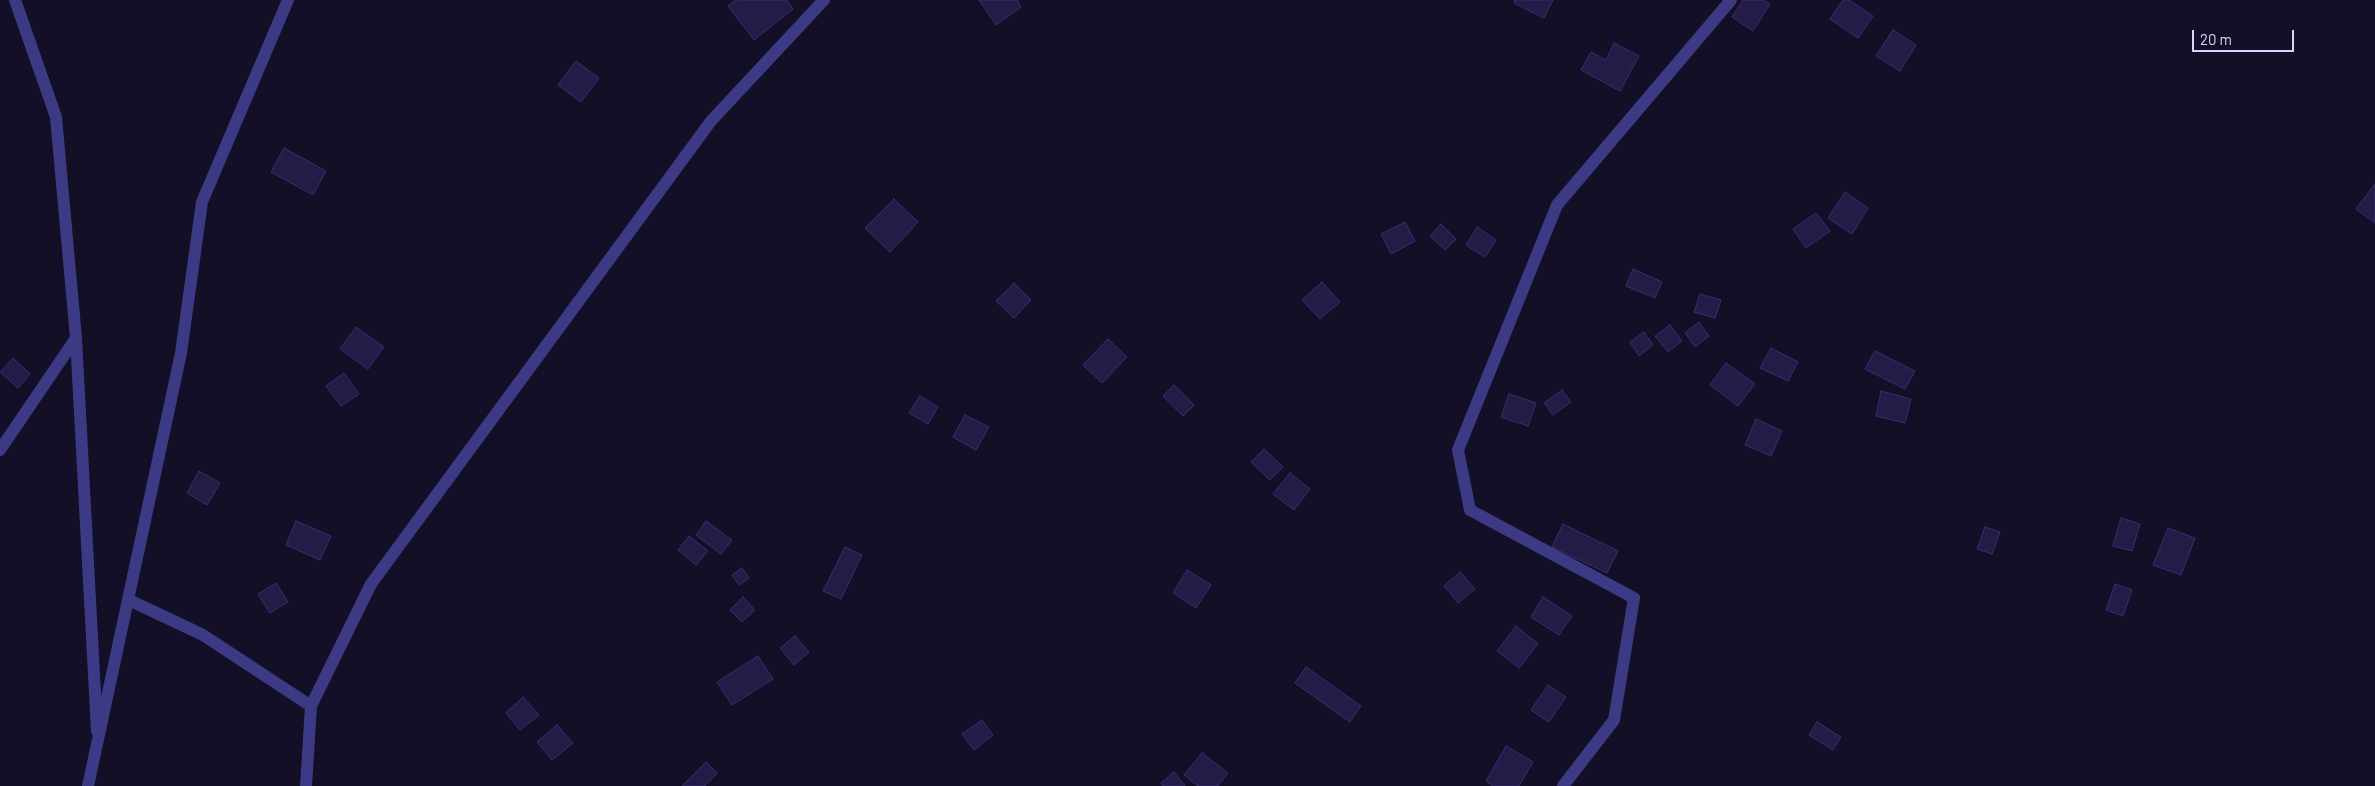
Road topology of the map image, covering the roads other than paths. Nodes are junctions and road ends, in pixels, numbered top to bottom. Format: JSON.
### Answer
{"nodes":[{"id":1,"x":15,"y":0,"type":"edge"},
{"id":2,"x":288,"y":0,"type":"edge"},
{"id":3,"x":824,"y":0,"type":"edge"},
{"id":4,"x":1731,"y":0,"type":"edge"},
{"id":5,"x":76,"y":338,"type":"junction"},
{"id":6,"x":0,"y":450,"type":"edge"},
{"id":7,"x":129,"y":600,"type":"junction"},
{"id":8,"x":311,"y":706,"type":"junction"},
{"id":9,"x":98,"y":746,"type":"junction"},
{"id":10,"x":88,"y":786,"type":"edge"},
{"id":11,"x":306,"y":786,"type":"edge"},
{"id":12,"x":1563,"y":786,"type":"edge"}],
"edges":[{"from":1,"to":5,"type":"street"},
{"from":2,"to":7,"type":"street"},
{"from":3,"to":8,"type":"street"},
{"from":4,"to":12,"type":"street"},
{"from":5,"to":6,"type":"street"},
{"from":5,"to":9,"type":"street"},
{"from":7,"to":8,"type":"street"},
{"from":7,"to":9,"type":"street"},
{"from":8,"to":11,"type":"street"},
{"from":9,"to":10,"type":"street"}]}
